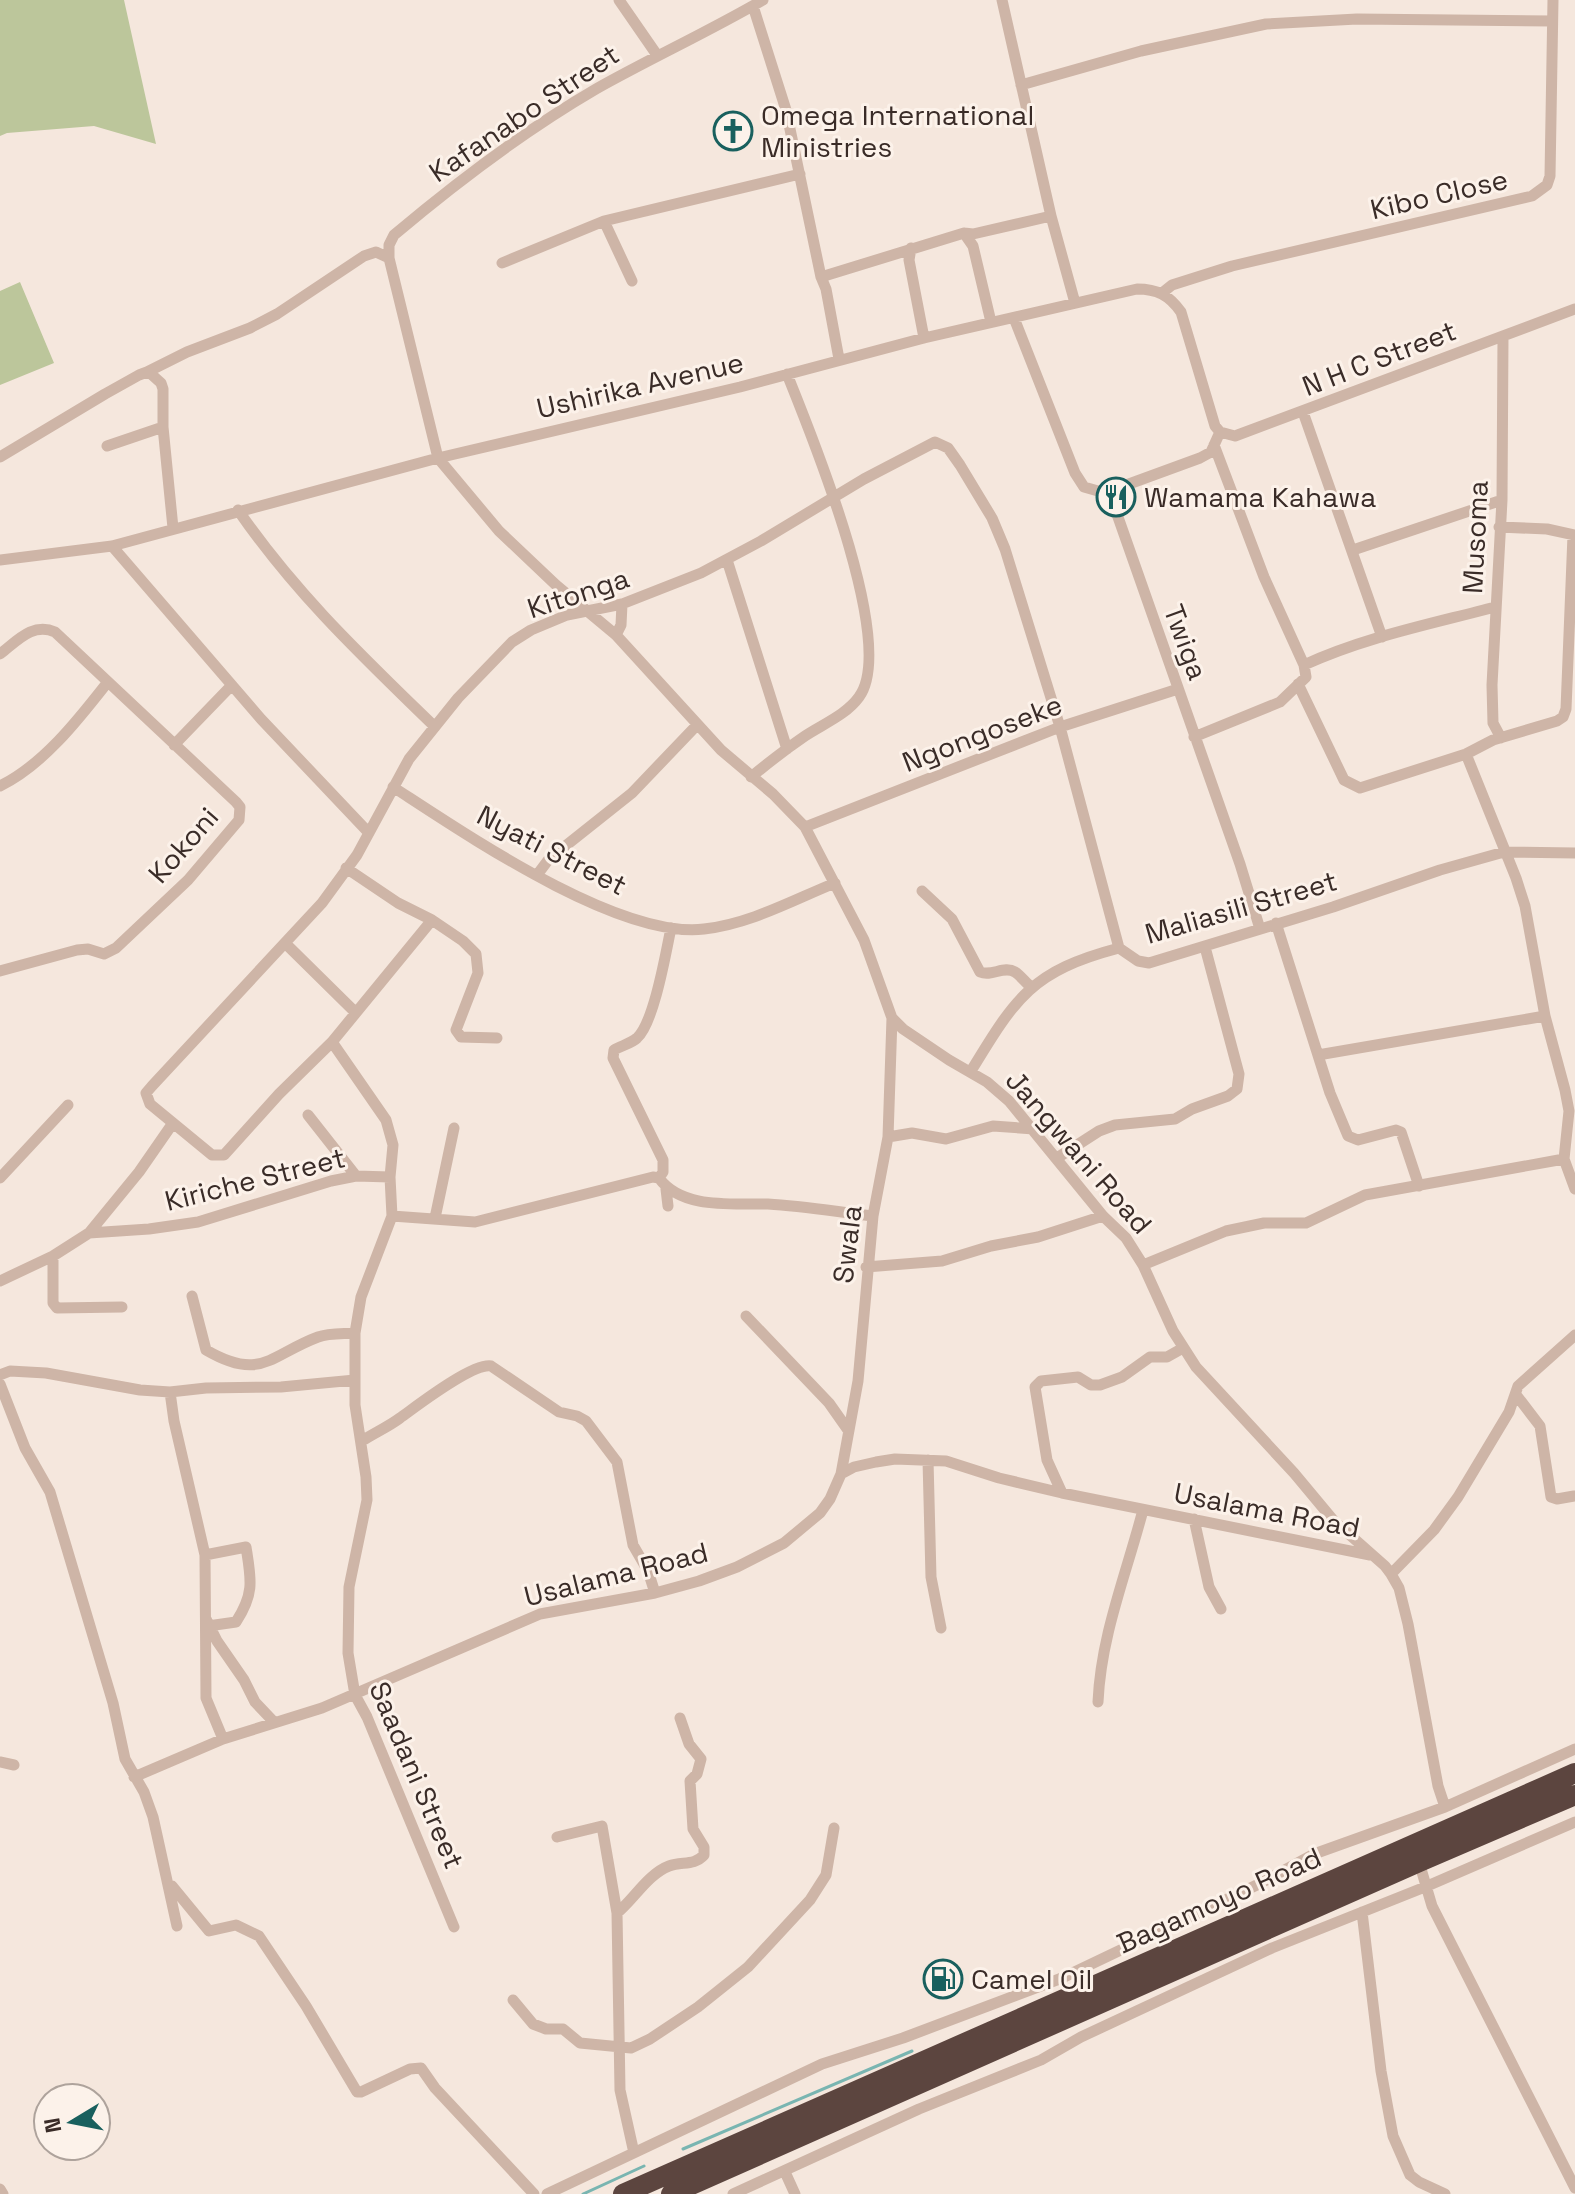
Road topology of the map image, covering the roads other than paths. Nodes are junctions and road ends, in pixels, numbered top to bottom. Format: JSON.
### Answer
{"nodes":[{"id":1,"x":619,"y":0,"type":"edge"},
{"id":2,"x":1002,"y":0,"type":"edge"},
{"id":3,"x":1553,"y":0,"type":"edge"},
{"id":4,"x":758,"y":3,"type":"edge"},
{"id":5,"x":1552,"y":21,"type":"junction"},
{"id":6,"x":657,"y":55,"type":"junction"},
{"id":7,"x":1021,"y":85,"type":"junction"},
{"id":8,"x":800,"y":174,"type":"junction"},
{"id":9,"x":1051,"y":216,"type":"junction"},
{"id":10,"x":604,"y":221,"type":"junction"},
{"id":11,"x":964,"y":233,"type":"junction"},
{"id":12,"x":911,"y":248,"type":"junction"},
{"id":13,"x":389,"y":258,"type":"junction"},
{"id":14,"x":502,"y":263,"type":"dead end"},
{"id":15,"x":821,"y":277,"type":"junction"},
{"id":16,"x":632,"y":281,"type":"dead end"},
{"id":17,"x":1162,"y":293,"type":"junction"},
{"id":18,"x":1075,"y":303,"type":"junction"},
{"id":19,"x":1575,"y":309,"type":"edge"},
{"id":20,"x":1014,"y":318,"type":"junction"},
{"id":21,"x":991,"y":322,"type":"junction"},
{"id":22,"x":1503,"y":336,"type":"junction"},
{"id":23,"x":924,"y":338,"type":"junction"},
{"id":24,"x":839,"y":359,"type":"junction"},
{"id":25,"x":147,"y":372,"type":"junction"},
{"id":26,"x":787,"y":374,"type":"junction"},
{"id":27,"x":1303,"y":412,"type":"junction"},
{"id":28,"x":163,"y":427,"type":"junction"},
{"id":29,"x":1220,"y":432,"type":"junction"},
{"id":30,"x":1214,"y":445,"type":"junction"},
{"id":31,"x":107,"y":446,"type":"dead end"},
{"id":32,"x":0,"y":457,"type":"edge"},
{"id":33,"x":438,"y":458,"type":"junction"},
{"id":34,"x":1112,"y":495,"type":"junction"},
{"id":35,"x":833,"y":497,"type":"junction"},
{"id":36,"x":1502,"y":500,"type":"junction"},
{"id":37,"x":238,"y":510,"type":"junction"},
{"id":38,"x":1499,"y":527,"type":"junction"},
{"id":39,"x":173,"y":528,"type":"junction"},
{"id":40,"x":1574,"y":535,"type":"edge"},
{"id":41,"x":112,"y":546,"type":"junction"},
{"id":42,"x":1353,"y":550,"type":"junction"},
{"id":43,"x":0,"y":560,"type":"edge"},
{"id":44,"x":727,"y":560,"type":"junction"},
{"id":45,"x":622,"y":604,"type":"junction"},
{"id":46,"x":1495,"y":607,"type":"junction"},
{"id":47,"x":588,"y":611,"type":"junction"},
{"id":48,"x":616,"y":635,"type":"junction"},
{"id":49,"x":1382,"y":637,"type":"junction"},
{"id":50,"x":0,"y":654,"type":"edge"},
{"id":51,"x":1304,"y":665,"type":"junction"},
{"id":52,"x":107,"y":683,"type":"junction"},
{"id":53,"x":1298,"y":684,"type":"junction"},
{"id":54,"x":231,"y":686,"type":"junction"},
{"id":55,"x":1178,"y":689,"type":"junction"},
{"id":56,"x":697,"y":725,"type":"junction"},
{"id":57,"x":435,"y":727,"type":"junction"},
{"id":58,"x":1060,"y":727,"type":"junction"},
{"id":59,"x":1194,"y":737,"type":"junction"},
{"id":60,"x":1501,"y":738,"type":"junction"},
{"id":61,"x":174,"y":745,"type":"junction"},
{"id":62,"x":787,"y":749,"type":"junction"},
{"id":63,"x":1466,"y":754,"type":"junction"},
{"id":64,"x":751,"y":777,"type":"junction"},
{"id":65,"x":0,"y":786,"type":"edge"},
{"id":66,"x":393,"y":787,"type":"junction"},
{"id":67,"x":805,"y":827,"type":"junction"},
{"id":68,"x":369,"y":833,"type":"junction"},
{"id":69,"x":1504,"y":852,"type":"junction"},
{"id":70,"x":1575,"y":853,"type":"edge"},
{"id":71,"x":346,"y":868,"type":"junction"},
{"id":72,"x":537,"y":875,"type":"junction"},
{"id":73,"x":835,"y":883,"type":"junction"},
{"id":74,"x":922,"y":891,"type":"dead end"},
{"id":75,"x":432,"y":920,"type":"junction"},
{"id":76,"x":1276,"y":923,"type":"junction"},
{"id":77,"x":671,"y":928,"type":"junction"},
{"id":78,"x":1260,"y":929,"type":"junction"},
{"id":79,"x":285,"y":943,"type":"junction"},
{"id":80,"x":1205,"y":947,"type":"junction"},
{"id":81,"x":1119,"y":948,"type":"junction"},
{"id":82,"x":0,"y":971,"type":"edge"},
{"id":83,"x":1031,"y":987,"type":"junction"},
{"id":84,"x":355,"y":1012,"type":"junction"},
{"id":85,"x":1545,"y":1016,"type":"junction"},
{"id":86,"x":892,"y":1018,"type":"junction"},
{"id":87,"x":497,"y":1038,"type":"dead end"},
{"id":88,"x":332,"y":1042,"type":"junction"},
{"id":89,"x":1318,"y":1055,"type":"junction"},
{"id":90,"x":971,"y":1071,"type":"junction"},
{"id":91,"x":68,"y":1105,"type":"dead end"},
{"id":92,"x":308,"y":1115,"type":"dead end"},
{"id":93,"x":173,"y":1123,"type":"junction"},
{"id":94,"x":454,"y":1128,"type":"dead end"},
{"id":95,"x":1034,"y":1129,"type":"junction"},
{"id":96,"x":888,"y":1137,"type":"junction"},
{"id":97,"x":1057,"y":1158,"type":"junction"},
{"id":98,"x":1564,"y":1159,"type":"junction"},
{"id":99,"x":356,"y":1176,"type":"junction"},
{"id":100,"x":390,"y":1177,"type":"junction"},
{"id":101,"x":0,"y":1178,"type":"edge"},
{"id":102,"x":659,"y":1178,"type":"junction"},
{"id":103,"x":1419,"y":1186,"type":"junction"},
{"id":104,"x":666,"y":1189,"type":"junction"},
{"id":105,"x":1575,"y":1189,"type":"edge"},
{"id":106,"x":668,"y":1206,"type":"dead end"},
{"id":107,"x":392,"y":1216,"type":"junction"},
{"id":108,"x":873,"y":1216,"type":"junction"},
{"id":109,"x":1103,"y":1216,"type":"junction"},
{"id":110,"x":435,"y":1218,"type":"junction"},
{"id":111,"x":89,"y":1233,"type":"junction"},
{"id":112,"x":53,"y":1256,"type":"junction"},
{"id":113,"x":1143,"y":1265,"type":"junction"},
{"id":114,"x":866,"y":1267,"type":"junction"},
{"id":115,"x":0,"y":1281,"type":"edge"},
{"id":116,"x":192,"y":1296,"type":"dead end"},
{"id":117,"x":122,"y":1307,"type":"dead end"},
{"id":118,"x":746,"y":1316,"type":"dead end"},
{"id":119,"x":355,"y":1333,"type":"junction"},
{"id":120,"x":1575,"y":1335,"type":"edge"},
{"id":121,"x":1183,"y":1348,"type":"junction"},
{"id":122,"x":0,"y":1375,"type":"edge"},
{"id":123,"x":355,"y":1380,"type":"junction"},
{"id":124,"x":0,"y":1384,"type":"edge"},
{"id":125,"x":170,"y":1392,"type":"junction"},
{"id":126,"x":1517,"y":1396,"type":"junction"},
{"id":127,"x":848,"y":1430,"type":"junction"},
{"id":128,"x":362,"y":1441,"type":"junction"},
{"id":129,"x":928,"y":1460,"type":"junction"},
{"id":130,"x":841,"y":1474,"type":"junction"},
{"id":131,"x":1062,"y":1493,"type":"junction"},
{"id":132,"x":1574,"y":1496,"type":"edge"},
{"id":133,"x":1143,"y":1510,"type":"junction"},
{"id":134,"x":1194,"y":1519,"type":"junction"},
{"id":135,"x":205,"y":1555,"type":"junction"},
{"id":136,"x":1374,"y":1556,"type":"junction"},
{"id":137,"x":1391,"y":1574,"type":"junction"},
{"id":138,"x":655,"y":1593,"type":"junction"},
{"id":139,"x":1221,"y":1609,"type":"dead end"},
{"id":140,"x":204,"y":1611,"type":"junction"},
{"id":141,"x":208,"y":1626,"type":"junction"},
{"id":142,"x":941,"y":1628,"type":"dead end"},
{"id":143,"x":355,"y":1695,"type":"junction"},
{"id":144,"x":1098,"y":1702,"type":"dead end"},
{"id":145,"x":680,"y":1718,"type":"dead end"},
{"id":146,"x":273,"y":1721,"type":"junction"},
{"id":147,"x":223,"y":1739,"type":"junction"},
{"id":148,"x":1575,"y":1749,"type":"edge"},
{"id":149,"x":0,"y":1762,"type":"edge"},
{"id":150,"x":14,"y":1765,"type":"dead end"},
{"id":151,"x":1575,"y":1773,"type":"edge"},
{"id":152,"x":134,"y":1777,"type":"junction"},
{"id":153,"x":1575,"y":1795,"type":"edge"},
{"id":154,"x":1445,"y":1807,"type":"junction"},
{"id":155,"x":1575,"y":1822,"type":"edge"},
{"id":156,"x":834,"y":1828,"type":"dead end"},
{"id":157,"x":557,"y":1837,"type":"dead end"},
{"id":158,"x":1419,"y":1862,"type":"junction"},
{"id":159,"x":170,"y":1884,"type":"junction"},
{"id":160,"x":1425,"y":1887,"type":"junction"},
{"id":161,"x":1362,"y":1912,"type":"junction"},
{"id":162,"x":617,"y":1913,"type":"junction"},
{"id":163,"x":177,"y":1926,"type":"dead end"},
{"id":164,"x":454,"y":1927,"type":"dead end"},
{"id":165,"x":513,"y":2000,"type":"dead end"},
{"id":166,"x":621,"y":2047,"type":"junction"},
{"id":167,"x":634,"y":2153,"type":"junction"},
{"id":168,"x":785,"y":2172,"type":"junction"},
{"id":169,"x":1575,"y":2188,"type":"edge"},
{"id":170,"x":534,"y":2194,"type":"edge"},
{"id":171,"x":547,"y":2194,"type":"edge"},
{"id":172,"x":623,"y":2194,"type":"edge"},
{"id":173,"x":671,"y":2194,"type":"edge"},
{"id":174,"x":733,"y":2194,"type":"edge"},
{"id":175,"x":795,"y":2194,"type":"edge"},
{"id":176,"x":1445,"y":2194,"type":"edge"}],
"edges":[{"from":1,"to":6,"type":"street"},
{"from":2,"to":7,"type":"street"},
{"from":3,"to":5,"type":"street","name":"Kibo Close"},
{"from":4,"to":6,"type":"street","name":"Kafanabo Street"},
{"from":4,"to":8,"type":"street"},
{"from":5,"to":7,"type":"street"},
{"from":5,"to":17,"type":"street","name":"Kibo Close"},
{"from":6,"to":13,"type":"street","name":"Kafanabo Street"},
{"from":7,"to":9,"type":"street"},
{"from":8,"to":10,"type":"street"},
{"from":8,"to":15,"type":"street"},
{"from":9,"to":11,"type":"street"},
{"from":9,"to":18,"type":"street"},
{"from":10,"to":14,"type":"street"},
{"from":10,"to":16,"type":"street"},
{"from":11,"to":12,"type":"street"},
{"from":11,"to":21,"type":"street"},
{"from":12,"to":15,"type":"street"},
{"from":12,"to":23,"type":"street"},
{"from":13,"to":25,"type":"street"},
{"from":13,"to":33,"type":"street"},
{"from":15,"to":24,"type":"street"},
{"from":17,"to":18,"type":"street","name":"Ushirika Avenue"},
{"from":17,"to":29,"type":"street"},
{"from":18,"to":20,"type":"street","name":"Ushirika Avenue"},
{"from":19,"to":22,"type":"street","name":"N H C Street"},
{"from":20,"to":21,"type":"street","name":"Ushirika Avenue"},
{"from":20,"to":34,"type":"street"},
{"from":21,"to":23,"type":"street","name":"Ushirika Avenue"},
{"from":22,"to":27,"type":"street","name":"N H C Street"},
{"from":22,"to":36,"type":"street","name":"Musoma"},
{"from":23,"to":24,"type":"street","name":"Ushirika Avenue"},
{"from":24,"to":26,"type":"street","name":"Ushirika Avenue"},
{"from":25,"to":28,"type":"street"},
{"from":25,"to":32,"type":"street"},
{"from":26,"to":33,"type":"street","name":"Ushirika Avenue"},
{"from":26,"to":35,"type":"street"},
{"from":27,"to":29,"type":"street","name":"N H C Street"},
{"from":27,"to":42,"type":"street"},
{"from":28,"to":31,"type":"street"},
{"from":28,"to":39,"type":"street"},
{"from":29,"to":30,"type":"street"},
{"from":30,"to":34,"type":"street"},
{"from":30,"to":51,"type":"street"},
{"from":33,"to":37,"type":"street","name":"Ushirika Avenue"},
{"from":33,"to":47,"type":"street"},
{"from":34,"to":55,"type":"street","name":"Twiga"},
{"from":35,"to":44,"type":"street","name":"Kitonga"},
{"from":35,"to":58,"type":"street","name":"Kitonga"},
{"from":35,"to":62,"type":"street"},
{"from":36,"to":38,"type":"street","name":"Musoma"},
{"from":36,"to":42,"type":"street"},
{"from":37,"to":39,"type":"street","name":"Ushirika Avenue"},
{"from":37,"to":57,"type":"street"},
{"from":38,"to":40,"type":"street"},
{"from":38,"to":46,"type":"street","name":"Musoma"},
{"from":39,"to":41,"type":"street","name":"Ushirika Avenue"},
{"from":40,"to":60,"type":"street"},
{"from":41,"to":43,"type":"street","name":"Ushirika Avenue"},
{"from":41,"to":54,"type":"street"},
{"from":42,"to":49,"type":"street"},
{"from":44,"to":45,"type":"street","name":"Kitonga"},
{"from":44,"to":62,"type":"street"},
{"from":45,"to":47,"type":"street","name":"Kitonga"},
{"from":45,"to":48,"type":"street"},
{"from":46,"to":49,"type":"street"},
{"from":46,"to":60,"type":"street","name":"Musoma"},
{"from":47,"to":48,"type":"street"},
{"from":47,"to":57,"type":"street","name":"Kitonga"},
{"from":48,"to":56,"type":"street"},
{"from":49,"to":51,"type":"street"},
{"from":50,"to":52,"type":"street","name":"Kokoni"},
{"from":51,"to":53,"type":"street"},
{"from":52,"to":61,"type":"street","name":"Kokoni"},
{"from":52,"to":65,"type":"street"},
{"from":53,"to":59,"type":"street"},
{"from":53,"to":63,"type":"street"},
{"from":54,"to":61,"type":"street"},
{"from":54,"to":68,"type":"street"},
{"from":55,"to":58,"type":"street","name":"Ngongoseke"},
{"from":55,"to":59,"type":"street","name":"Twiga"},
{"from":56,"to":64,"type":"street"},
{"from":56,"to":72,"type":"street"},
{"from":57,"to":66,"type":"street","name":"Kitonga"},
{"from":58,"to":67,"type":"street","name":"Ngongoseke"},
{"from":58,"to":81,"type":"street","name":"Kitonga"},
{"from":59,"to":78,"type":"street","name":"Twiga"},
{"from":60,"to":63,"type":"street"},
{"from":61,"to":82,"type":"street","name":"Kokoni"},
{"from":62,"to":64,"type":"street"},
{"from":63,"to":69,"type":"street"},
{"from":64,"to":67,"type":"street"},
{"from":66,"to":68,"type":"street","name":"Kitonga"},
{"from":66,"to":72,"type":"street","name":"Nyati Street"},
{"from":67,"to":73,"type":"street"},
{"from":68,"to":71,"type":"street","name":"Kitonga"},
{"from":69,"to":70,"type":"street","name":"Maliasili Street"},
{"from":69,"to":76,"type":"street","name":"Maliasili Street"},
{"from":69,"to":85,"type":"street"},
{"from":71,"to":75,"type":"street"},
{"from":71,"to":79,"type":"street","name":"Kitonga"},
{"from":72,"to":77,"type":"street","name":"Nyati Street"},
{"from":73,"to":77,"type":"street","name":"Nyati Street"},
{"from":73,"to":86,"type":"street"},
{"from":74,"to":83,"type":"street"},
{"from":75,"to":84,"type":"street","name":"Kitonga"},
{"from":75,"to":87,"type":"street"},
{"from":76,"to":78,"type":"street","name":"Maliasili Street"},
{"from":76,"to":89,"type":"street"},
{"from":77,"to":102,"type":"street"},
{"from":78,"to":80,"type":"street","name":"Maliasili Street"},
{"from":79,"to":84,"type":"street"},
{"from":79,"to":93,"type":"street","name":"Kitonga"},
{"from":80,"to":81,"type":"street","name":"Maliasili Street"},
{"from":80,"to":97,"type":"street"},
{"from":81,"to":83,"type":"street","name":"Maliasili Street"},
{"from":83,"to":90,"type":"street","name":"Maliasili Street"},
{"from":84,"to":88,"type":"street","name":"Kitonga"},
{"from":85,"to":89,"type":"street"},
{"from":85,"to":98,"type":"street"},
{"from":86,"to":90,"type":"street","name":"Jangwani Road"},
{"from":86,"to":96,"type":"street","name":"Swala"},
{"from":88,"to":93,"type":"street","name":"Kitonga"},
{"from":88,"to":100,"type":"street","name":"Saadani Street"},
{"from":89,"to":103,"type":"street"},
{"from":90,"to":95,"type":"street","name":"Jangwani Road"},
{"from":91,"to":101,"type":"street"},
{"from":92,"to":99,"type":"street"},
{"from":93,"to":111,"type":"street"},
{"from":94,"to":110,"type":"street"},
{"from":95,"to":96,"type":"street"},
{"from":95,"to":97,"type":"street","name":"Jangwani Road"},
{"from":96,"to":108,"type":"street","name":"Swala"},
{"from":97,"to":109,"type":"street","name":"Jangwani Road"},
{"from":98,"to":103,"type":"street"},
{"from":98,"to":105,"type":"street"},
{"from":99,"to":100,"type":"street","name":"Kiriche Street"},
{"from":99,"to":111,"type":"street","name":"Kiriche Street"},
{"from":100,"to":107,"type":"street","name":"Saadani Street"},
{"from":102,"to":104,"type":"street"},
{"from":102,"to":110,"type":"street"},
{"from":103,"to":113,"type":"street"},
{"from":104,"to":106,"type":"street"},
{"from":104,"to":108,"type":"street"},
{"from":107,"to":110,"type":"street"},
{"from":107,"to":119,"type":"street","name":"Saadani Street"},
{"from":108,"to":114,"type":"street","name":"Swala"},
{"from":109,"to":113,"type":"street","name":"Jangwani Road"},
{"from":109,"to":114,"type":"street"},
{"from":111,"to":112,"type":"street","name":"Kiriche Street"},
{"from":112,"to":115,"type":"street","name":"Kiriche Street"},
{"from":112,"to":117,"type":"street"},
{"from":113,"to":121,"type":"street","name":"Jangwani Road"},
{"from":114,"to":127,"type":"street","name":"Swala"},
{"from":116,"to":119,"type":"street"},
{"from":118,"to":127,"type":"street"},
{"from":119,"to":123,"type":"street","name":"Saadani Street"},
{"from":120,"to":126,"type":"street"},
{"from":121,"to":131,"type":"street"},
{"from":121,"to":136,"type":"street","name":"Jangwani Road"},
{"from":122,"to":125,"type":"street"},
{"from":123,"to":125,"type":"street"},
{"from":123,"to":128,"type":"street","name":"Saadani Street"},
{"from":124,"to":152,"type":"street"},
{"from":125,"to":135,"type":"street"},
{"from":126,"to":132,"type":"street"},
{"from":126,"to":137,"type":"street"},
{"from":127,"to":130,"type":"street","name":"Swala"},
{"from":128,"to":138,"type":"street"},
{"from":128,"to":143,"type":"street","name":"Saadani Street"},
{"from":129,"to":130,"type":"street","name":"Usalama Road"},
{"from":129,"to":131,"type":"street","name":"Usalama Road"},
{"from":129,"to":142,"type":"street"},
{"from":130,"to":138,"type":"street","name":"Usalama Road"},
{"from":131,"to":133,"type":"street","name":"Usalama Road"},
{"from":133,"to":134,"type":"street","name":"Usalama Road"},
{"from":133,"to":144,"type":"street"},
{"from":134,"to":136,"type":"street","name":"Usalama Road"},
{"from":134,"to":139,"type":"street"},
{"from":135,"to":140,"type":"street"},
{"from":135,"to":141,"type":"street"},
{"from":136,"to":137,"type":"street","name":"Jangwani Road"},
{"from":137,"to":154,"type":"street","name":"Jangwani Road"},
{"from":138,"to":143,"type":"street","name":"Usalama Road"},
{"from":140,"to":141,"type":"street"},
{"from":140,"to":147,"type":"street"},
{"from":141,"to":146,"type":"street"},
{"from":143,"to":146,"type":"street","name":"Usalama Road"},
{"from":143,"to":164,"type":"street","name":"Saadani Street"},
{"from":145,"to":162,"type":"street"},
{"from":146,"to":147,"type":"street","name":"Usalama Road"},
{"from":147,"to":152,"type":"street","name":"Usalama Road"},
{"from":148,"to":154,"type":"street"},
{"from":149,"to":150,"type":"street"},
{"from":151,"to":172,"type":"highway","name":"Bagamoyo Road"},
{"from":152,"to":159,"type":"street"},
{"from":153,"to":158,"type":"highway","name":"Bagamoyo Road"},
{"from":154,"to":167,"type":"street"},
{"from":155,"to":160,"type":"street"},
{"from":156,"to":166,"type":"street"},
{"from":157,"to":162,"type":"street"},
{"from":158,"to":160,"type":"street"},
{"from":158,"to":173,"type":"highway","name":"Bagamoyo Road"},
{"from":159,"to":163,"type":"street"},
{"from":159,"to":170,"type":"street"},
{"from":160,"to":161,"type":"street"},
{"from":160,"to":169,"type":"street"},
{"from":161,"to":168,"type":"street"},
{"from":161,"to":176,"type":"street"},
{"from":162,"to":166,"type":"street"},
{"from":165,"to":166,"type":"street"},
{"from":166,"to":167,"type":"street"},
{"from":167,"to":171,"type":"street"},
{"from":168,"to":174,"type":"street"},
{"from":168,"to":175,"type":"street"}]}
